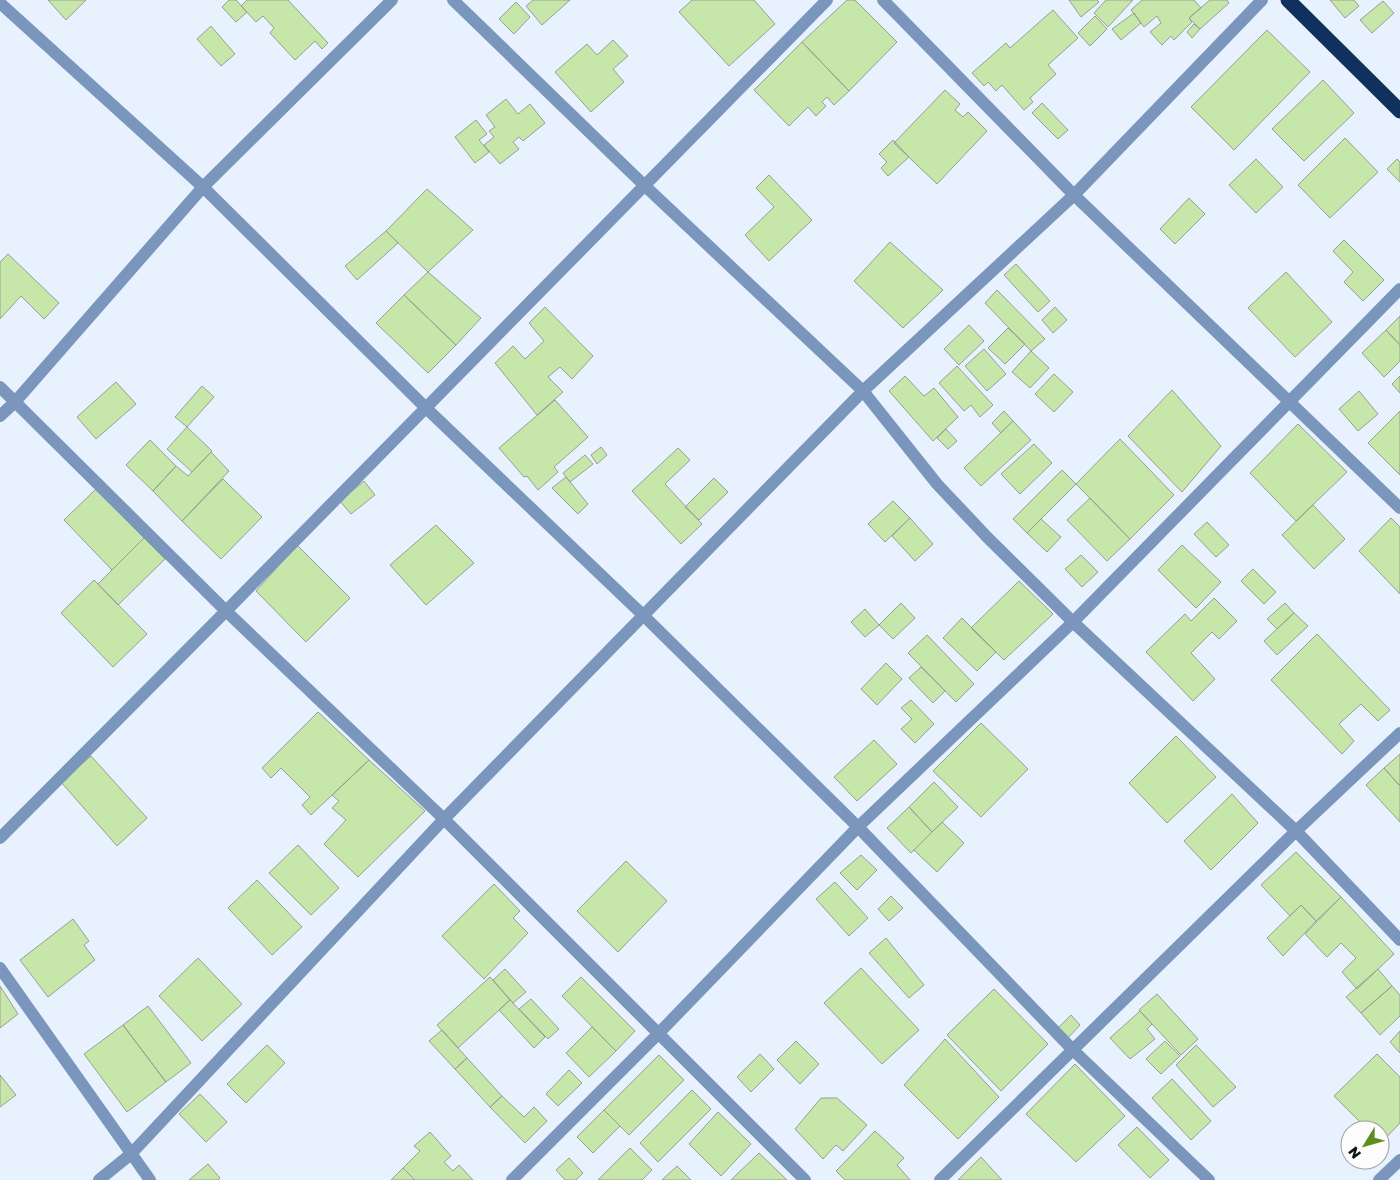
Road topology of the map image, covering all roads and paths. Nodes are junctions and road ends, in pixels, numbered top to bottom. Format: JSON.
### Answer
{"nodes":[{"id":1,"x":392,"y":0,"type":"edge"},
{"id":2,"x":453,"y":0,"type":"edge"},
{"id":3,"x":828,"y":0,"type":"edge"},
{"id":4,"x":883,"y":0,"type":"edge"},
{"id":5,"x":1262,"y":0,"type":"edge"},
{"id":6,"x":1288,"y":0,"type":"edge"},
{"id":7,"x":0,"y":3,"type":"edge"},
{"id":8,"x":1400,"y":111,"type":"edge"},
{"id":9,"x":645,"y":186,"type":"junction"},
{"id":10,"x":203,"y":187,"type":"junction"},
{"id":11,"x":1074,"y":195,"type":"junction"},
{"id":12,"x":1400,"y":289,"type":"edge"},
{"id":13,"x":0,"y":387,"type":"edge"},
{"id":14,"x":863,"y":391,"type":"junction"},
{"id":15,"x":15,"y":402,"type":"junction"},
{"id":16,"x":1291,"y":402,"type":"junction"},
{"id":17,"x":426,"y":408,"type":"junction"},
{"id":18,"x":0,"y":416,"type":"edge"},
{"id":19,"x":1400,"y":508,"type":"edge"},
{"id":20,"x":226,"y":611,"type":"junction"},
{"id":21,"x":644,"y":616,"type":"junction"},
{"id":22,"x":1073,"y":622,"type":"junction"},
{"id":23,"x":1400,"y":733,"type":"edge"},
{"id":24,"x":444,"y":819,"type":"junction"},
{"id":25,"x":858,"y":827,"type":"junction"},
{"id":26,"x":1296,"y":831,"type":"junction"},
{"id":27,"x":0,"y":838,"type":"edge"},
{"id":28,"x":1400,"y":940,"type":"edge"},
{"id":29,"x":0,"y":968,"type":"edge"},
{"id":30,"x":658,"y":1034,"type":"junction"},
{"id":31,"x":1073,"y":1050,"type":"junction"},
{"id":32,"x":131,"y":1154,"type":"junction"},
{"id":33,"x":1400,"y":1160,"type":"edge"},
{"id":34,"x":100,"y":1180,"type":"edge"},
{"id":35,"x":150,"y":1180,"type":"edge"},
{"id":36,"x":512,"y":1180,"type":"edge"},
{"id":37,"x":805,"y":1180,"type":"edge"},
{"id":38,"x":940,"y":1180,"type":"edge"},
{"id":39,"x":1208,"y":1180,"type":"edge"},
{"id":40,"x":1379,"y":1180,"type":"edge"}],
"edges":[{"from":1,"to":10,"type":"street"},
{"from":2,"to":9,"type":"street"},
{"from":3,"to":9,"type":"street"},
{"from":4,"to":11,"type":"street"},
{"from":5,"to":11,"type":"street"},
{"from":6,"to":8,"type":"highway"},
{"from":7,"to":10,"type":"street"},
{"from":9,"to":14,"type":"street"},
{"from":9,"to":17,"type":"street"},
{"from":10,"to":15,"type":"street"},
{"from":10,"to":17,"type":"street"},
{"from":11,"to":14,"type":"street"},
{"from":11,"to":16,"type":"street"},
{"from":12,"to":16,"type":"street"},
{"from":13,"to":15,"type":"street"},
{"from":14,"to":21,"type":"street"},
{"from":14,"to":22,"type":"street"},
{"from":15,"to":18,"type":"street"},
{"from":15,"to":20,"type":"street"},
{"from":16,"to":19,"type":"street"},
{"from":16,"to":22,"type":"street"},
{"from":17,"to":20,"type":"street"},
{"from":17,"to":21,"type":"street"},
{"from":20,"to":24,"type":"street"},
{"from":20,"to":27,"type":"street"},
{"from":21,"to":24,"type":"street"},
{"from":21,"to":25,"type":"street"},
{"from":22,"to":25,"type":"street"},
{"from":22,"to":26,"type":"street"},
{"from":23,"to":26,"type":"street"},
{"from":24,"to":30,"type":"street"},
{"from":24,"to":32,"type":"street"},
{"from":25,"to":30,"type":"street"},
{"from":25,"to":31,"type":"street"},
{"from":26,"to":28,"type":"street"},
{"from":26,"to":31,"type":"street"},
{"from":29,"to":32,"type":"street"},
{"from":30,"to":36,"type":"street"},
{"from":30,"to":37,"type":"street"},
{"from":31,"to":38,"type":"street"},
{"from":31,"to":39,"type":"street"},
{"from":32,"to":34,"type":"street"},
{"from":32,"to":35,"type":"street"},
{"from":33,"to":40,"type":"street"}]}
